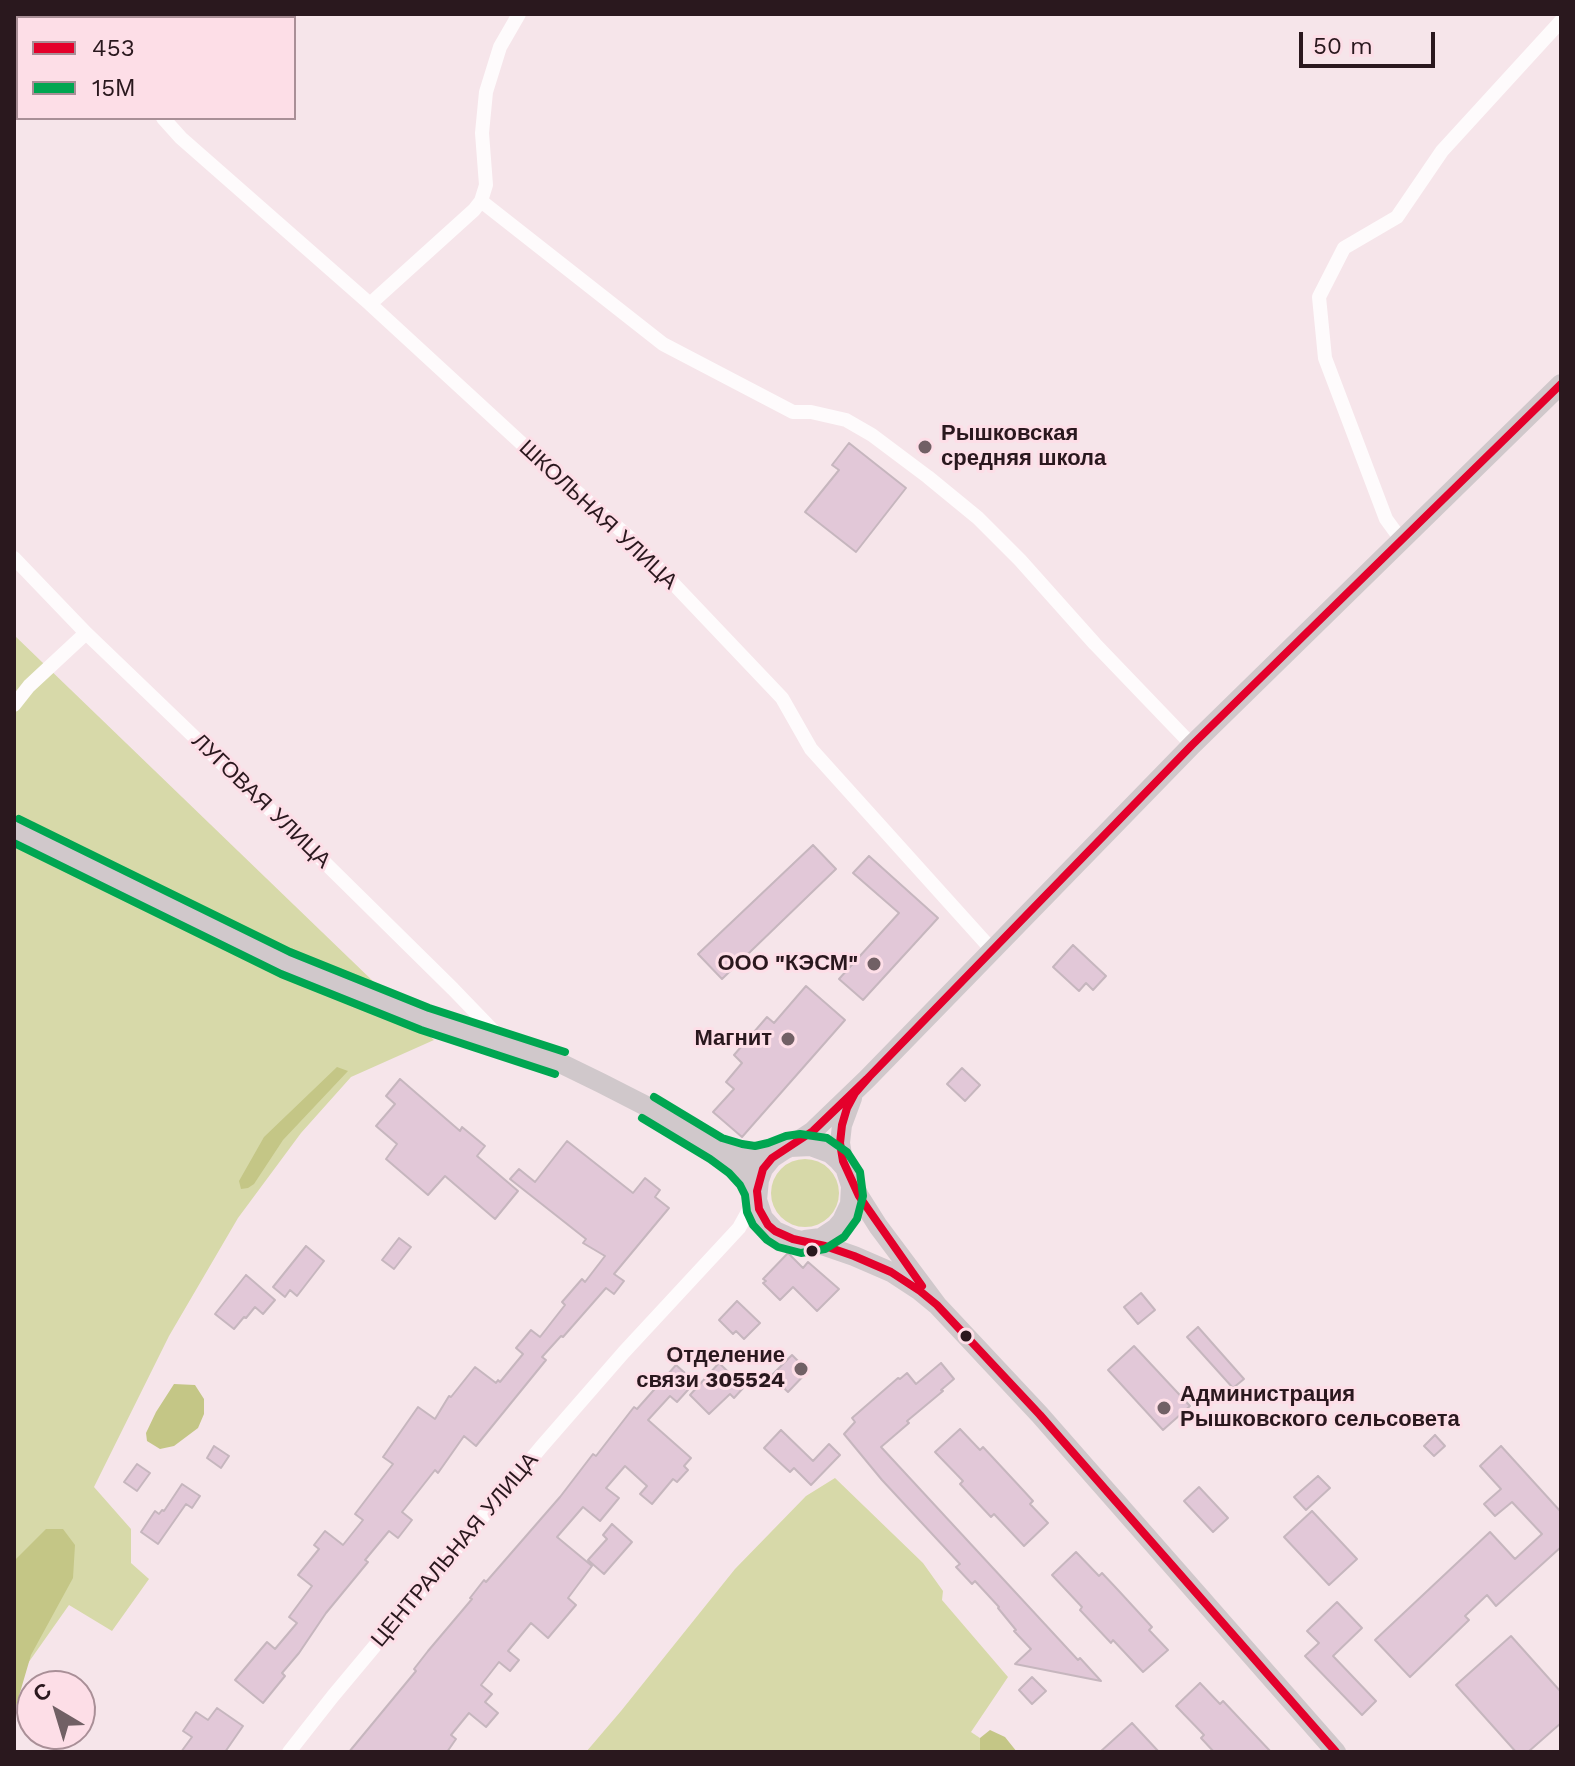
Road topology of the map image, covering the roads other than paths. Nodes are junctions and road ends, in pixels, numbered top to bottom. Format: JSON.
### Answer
{"nodes":[{"id":1,"x":519,"y":14,"type":"edge"},
{"id":2,"x":1561,"y":21,"type":"edge"},
{"id":3,"x":165,"y":120,"type":"edge"},
{"id":4,"x":481,"y":201,"type":"junction"},
{"id":5,"x":370,"y":304,"type":"junction"},
{"id":6,"x":1561,"y":384,"type":"edge"},
{"id":7,"x":1402,"y":541,"type":"junction"},
{"id":8,"x":14,"y":558,"type":"edge"},
{"id":9,"x":86,"y":633,"type":"junction"},
{"id":10,"x":14,"y":705,"type":"edge"},
{"id":11,"x":1192,"y":745,"type":"junction"},
{"id":12,"x":14,"y":830,"type":"edge"},
{"id":13,"x":993,"y":951,"type":"junction"},
{"id":14,"x":507,"y":1045,"type":"junction"},
{"id":15,"x":867,"y":1079,"type":"junction"},
{"id":16,"x":790,"y":1147,"type":"junction"},
{"id":17,"x":717,"y":1149,"type":"junction"},
{"id":18,"x":849,"y":1177,"type":"junction"},
{"id":19,"x":757,"y":1191,"type":"junction"},
{"id":20,"x":775,"y":1231,"type":"junction"},
{"id":21,"x":729,"y":1240,"type":"junction"},
{"id":22,"x":802,"y":1241,"type":"junction"},
{"id":23,"x":937,"y":1305,"type":"junction"},
{"id":24,"x":289,"y":1752,"type":"edge"},
{"id":25,"x":1336,"y":1752,"type":"edge"}],
"edges":[{"from":1,"to":4,"type":"street"},
{"from":2,"to":7,"type":"street"},
{"from":3,"to":5,"type":"street","name":"ШКОЛЬНАЯ УЛИЦА"},
{"from":4,"to":5,"type":"street"},
{"from":4,"to":11,"type":"street"},
{"from":5,"to":13,"type":"street","name":"ШКОЛЬНАЯ УЛИЦА"},
{"from":6,"to":7,"type":"main road"},
{"from":7,"to":11,"type":"main road"},
{"from":8,"to":9,"type":"street","name":"ЛУГОВАЯ УЛИЦА"},
{"from":9,"to":10,"type":"street"},
{"from":9,"to":14,"type":"street","name":"ЛУГОВАЯ УЛИЦА"},
{"from":11,"to":13,"type":"main road"},
{"from":12,"to":14,"type":"main road"},
{"from":13,"to":15,"type":"main road"},
{"from":14,"to":17,"type":"main road"},
{"from":15,"to":16,"type":"main road"},
{"from":15,"to":18,"type":"main road"},
{"from":16,"to":17,"type":"main road"},
{"from":16,"to":18,"type":"main road"},
{"from":16,"to":19,"type":"main road"},
{"from":17,"to":19,"type":"main road"},
{"from":18,"to":22,"type":"main road"},
{"from":18,"to":23,"type":"main road"},
{"from":19,"to":20,"type":"main road"},
{"from":19,"to":21,"type":"street","name":"ЦЕНТРАЛЬНАЯ УЛИЦА"},
{"from":20,"to":21,"type":"street"},
{"from":20,"to":22,"type":"main road"},
{"from":21,"to":24,"type":"street","name":"ЦЕНТРАЛЬНАЯ УЛИЦА"},
{"from":22,"to":23,"type":"main road"},
{"from":23,"to":25,"type":"main road"}]}
